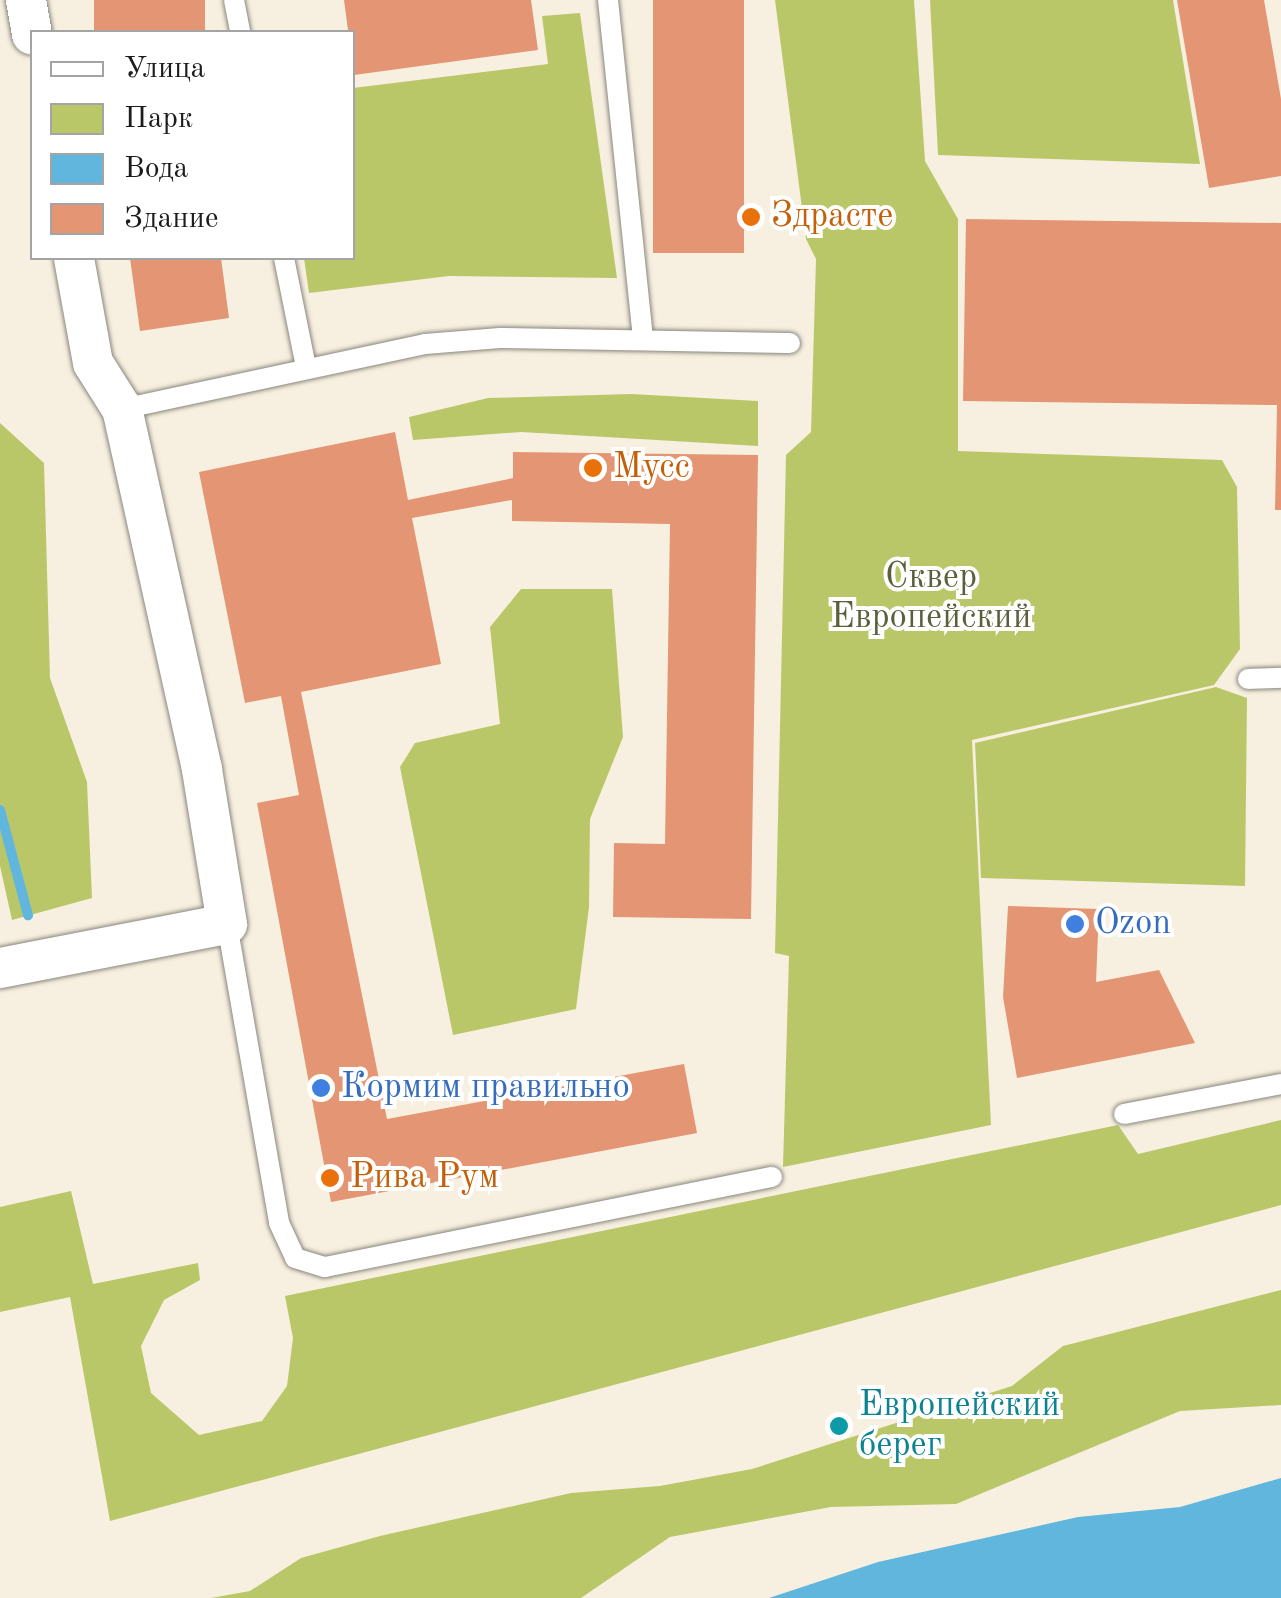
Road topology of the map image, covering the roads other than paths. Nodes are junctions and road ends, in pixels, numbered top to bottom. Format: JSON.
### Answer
{"nodes":[{"id":1,"x":26,"y":0,"type":"edge"},
{"id":2,"x":234,"y":0,"type":"edge"},
{"id":3,"x":608,"y":0,"type":"edge"},
{"id":4,"x":31,"y":30,"type":"edge"},
{"id":5,"x":240,"y":30,"type":"edge"},
{"id":6,"x":74,"y":260,"type":"edge"},
{"id":7,"x":284,"y":260,"type":"edge"},
{"id":8,"x":643,"y":339,"type":"junction"},
{"id":9,"x":790,"y":343,"type":"dead end"},
{"id":10,"x":306,"y":367,"type":"junction"},
{"id":11,"x":122,"y":409,"type":"junction"},
{"id":12,"x":1281,"y":678,"type":"edge"},
{"id":13,"x":1248,"y":679,"type":"dead end"},
{"id":14,"x":227,"y":924,"type":"junction"},
{"id":15,"x":0,"y":968,"type":"edge"},
{"id":16,"x":1281,"y":1084,"type":"edge"},
{"id":17,"x":1124,"y":1114,"type":"dead end"},
{"id":18,"x":772,"y":1177,"type":"dead end"}],
"edges":[{"from":1,"to":4,"type":"street"},
{"from":2,"to":5,"type":"lane"},
{"from":3,"to":8,"type":"lane"},
{"from":6,"to":11,"type":"street"},
{"from":7,"to":10,"type":"lane"},
{"from":8,"to":9,"type":"lane"},
{"from":8,"to":10,"type":"lane"},
{"from":10,"to":11,"type":"lane"},
{"from":11,"to":14,"type":"street"},
{"from":12,"to":13,"type":"lane"},
{"from":14,"to":15,"type":"street"},
{"from":14,"to":18,"type":"lane"},
{"from":16,"to":17,"type":"lane"}]}
